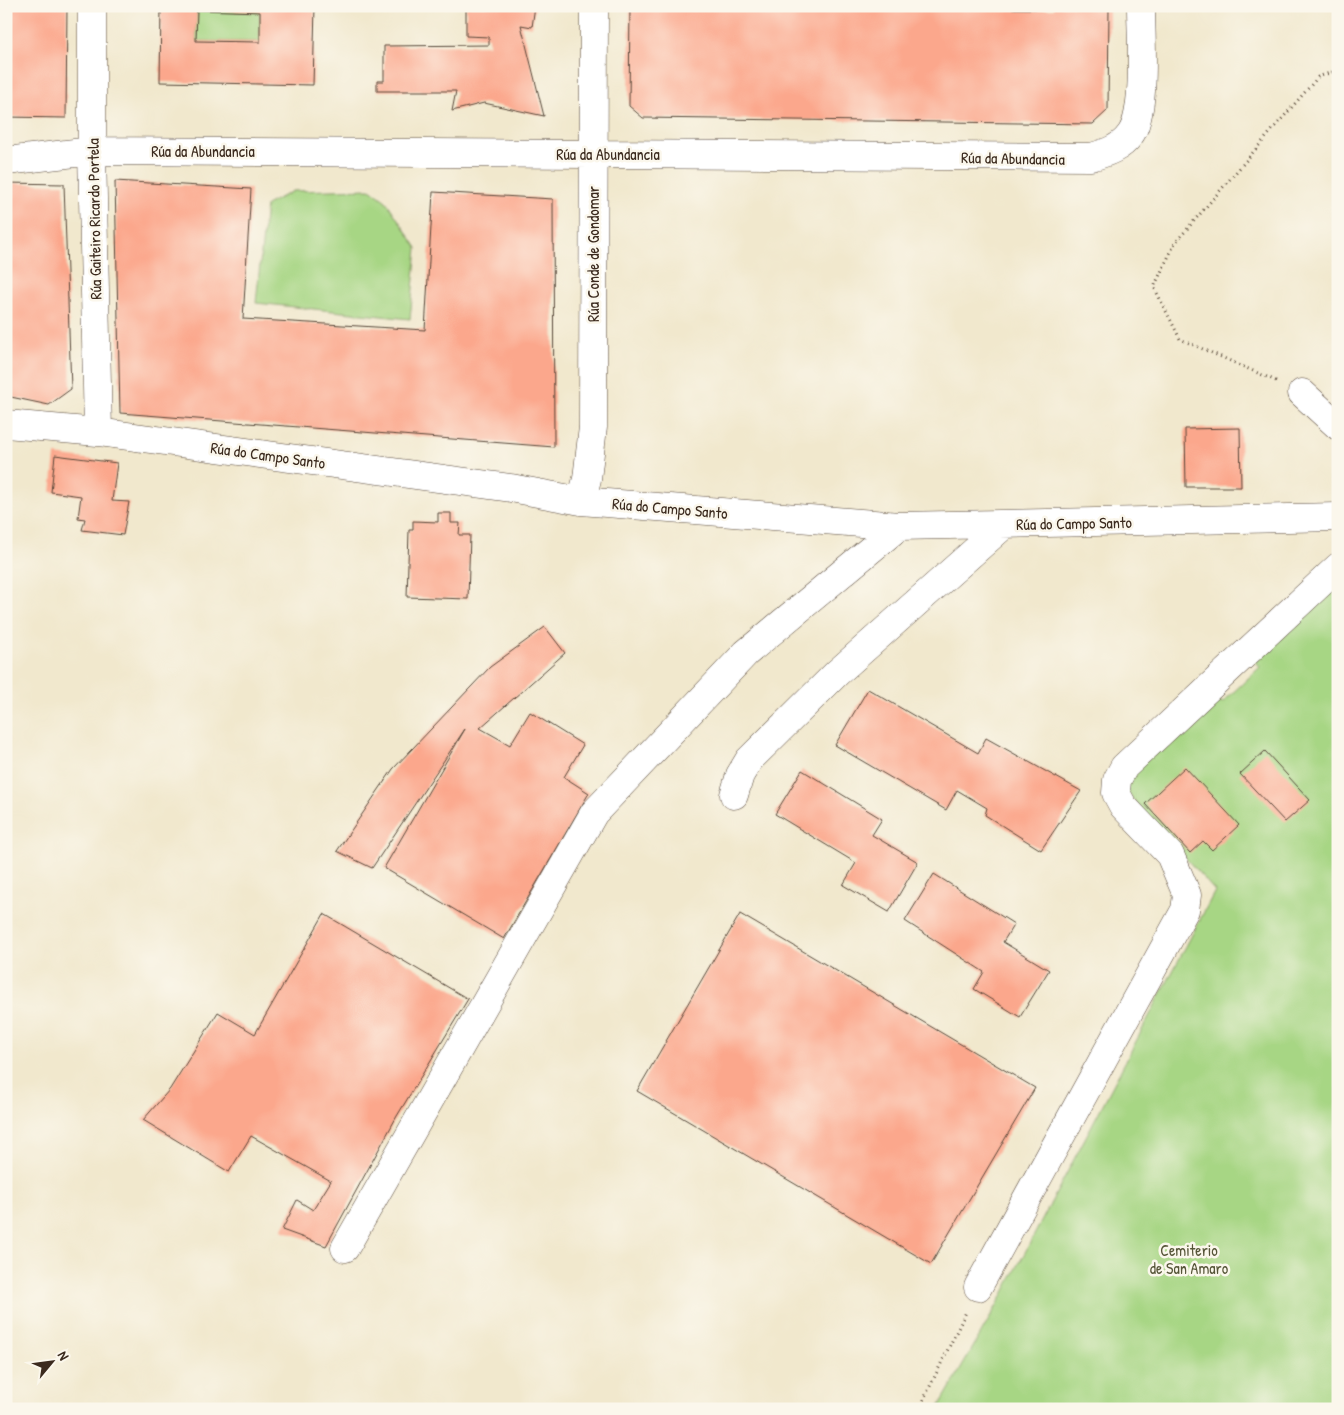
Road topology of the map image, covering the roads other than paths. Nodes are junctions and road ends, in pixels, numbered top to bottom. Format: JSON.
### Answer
{"nodes":[{"id":1,"x":92,"y":6,"type":"edge"},
{"id":2,"x":594,"y":6,"type":"edge"},
{"id":3,"x":1141,"y":6,"type":"edge"},
{"id":4,"x":92,"y":151,"type":"junction"},
{"id":5,"x":594,"y":154,"type":"junction"},
{"id":6,"x":6,"y":161,"type":"edge"},
{"id":7,"x":1302,"y":393,"type":"road end"},
{"id":8,"x":6,"y":424,"type":"edge"},
{"id":9,"x":1338,"y":426,"type":"edge"},
{"id":10,"x":98,"y":432,"type":"junction"},
{"id":11,"x":581,"y":500,"type":"junction"},
{"id":12,"x":1338,"y":517,"type":"edge"},
{"id":13,"x":1004,"y":525,"type":"junction"},
{"id":14,"x":899,"y":526,"type":"junction"},
{"id":15,"x":1338,"y":567,"type":"edge"},
{"id":16,"x":734,"y":795,"type":"dead end"},
{"id":17,"x":346,"y":1248,"type":"dead end"},
{"id":18,"x":978,"y":1287,"type":"road end"}],
"edges":[{"from":1,"to":4,"type":"street","name":"Rúa Gaiteiro Ricardo Portela"},
{"from":2,"to":5,"type":"street","name":"Rúa Conde de Gondomar"},
{"from":3,"to":5,"type":"street","name":"Rúa da Abundancia"},
{"from":4,"to":5,"type":"street","name":"Rúa da Abundancia"},
{"from":4,"to":6,"type":"street","name":"Rúa da Abundancia"},
{"from":4,"to":10,"type":"street","name":"Rúa Gaiteiro Ricardo Portela"},
{"from":5,"to":11,"type":"street","name":"Rúa Conde de Gondomar"},
{"from":7,"to":9,"type":"street"},
{"from":8,"to":10,"type":"street","name":"Rúa do Campo Santo"},
{"from":10,"to":11,"type":"street","name":"Rúa do Campo Santo"},
{"from":11,"to":14,"type":"street","name":"Rúa do Campo Santo"},
{"from":12,"to":13,"type":"street","name":"Rúa do Campo Santo"},
{"from":13,"to":14,"type":"street","name":"Rúa do Campo Santo"},
{"from":13,"to":16,"type":"street"},
{"from":14,"to":17,"type":"street"},
{"from":15,"to":18,"type":"street"}]}
